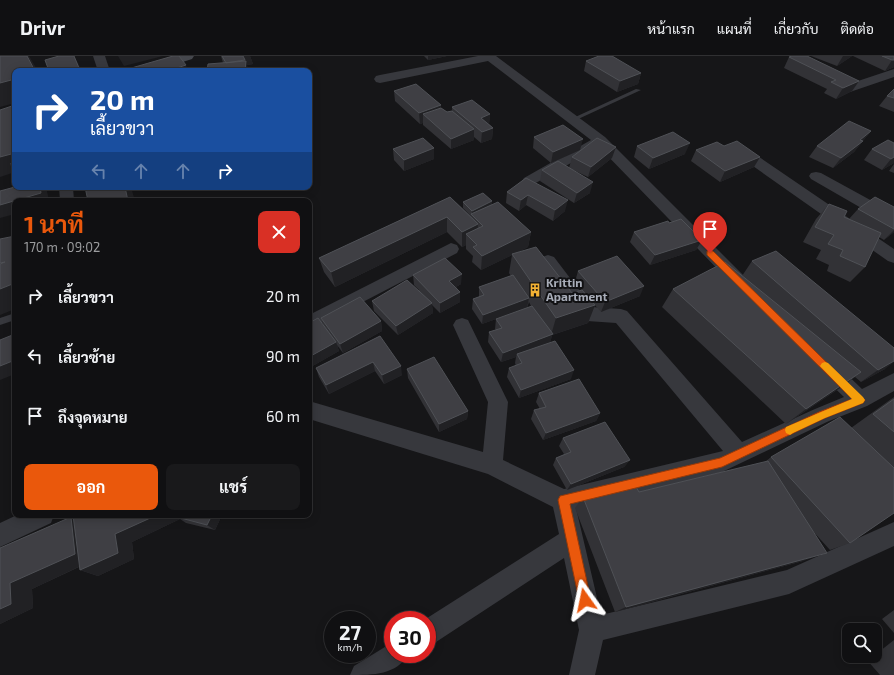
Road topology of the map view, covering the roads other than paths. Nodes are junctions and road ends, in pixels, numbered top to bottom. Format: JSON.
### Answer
{"nodes":[{"id":1,"x":99,"y":56,"type":"edge"},
{"id":2,"x":187,"y":56,"type":"edge"},
{"id":3,"x":465,"y":59,"type":"edge"},
{"id":4,"x":103,"y":68,"type":"edge"},
{"id":5,"x":151,"y":68,"type":"edge"},
{"id":6,"x":894,"y":73,"type":"edge"},
{"id":7,"x":380,"y":79,"type":"dead end"},
{"id":8,"x":850,"y":88,"type":"edge"},
{"id":9,"x":638,"y":90,"type":"dead end"},
{"id":10,"x":574,"y":119,"type":"junction"},
{"id":11,"x":600,"y":140,"type":"junction"},
{"id":12,"x":738,"y":149,"type":"edge"},
{"id":13,"x":816,"y":176,"type":"dead end"},
{"id":14,"x":529,"y":181,"type":"edge"},
{"id":15,"x":894,"y":220,"type":"edge"},
{"id":16,"x":451,"y":249,"type":"dead end"},
{"id":17,"x":894,"y":257,"type":"edge"},
{"id":18,"x":548,"y":261,"type":"edge"},
{"id":19,"x":749,"y":291,"type":"edge"},
{"id":20,"x":12,"y":317,"type":"edge"},
{"id":21,"x":312,"y":321,"type":"edge"},
{"id":22,"x":0,"y":322,"type":"edge"},
{"id":23,"x":462,"y":325,"type":"dead end"},
{"id":24,"x":816,"y":356,"type":"edge"},
{"id":25,"x":894,"y":381,"type":"edge"},
{"id":26,"x":860,"y":400,"type":"junction"},
{"id":27,"x":312,"y":411,"type":"edge"},
{"id":28,"x":822,"y":415,"type":"junction"},
{"id":29,"x":839,"y":430,"type":"edge"},
{"id":30,"x":739,"y":454,"type":"junction"},
{"id":31,"x":492,"y":465,"type":"junction"},
{"id":32,"x":563,"y":500,"type":"junction"},
{"id":33,"x":37,"y":518,"type":"edge"},
{"id":34,"x":894,"y":534,"type":"edge"},
{"id":35,"x":0,"y":535,"type":"edge"},
{"id":36,"x":572,"y":539,"type":"junction"},
{"id":37,"x":436,"y":627,"type":"edge"},
{"id":38,"x":592,"y":630,"type":"junction"},
{"id":39,"x":384,"y":661,"type":"edge"},
{"id":40,"x":363,"y":675,"type":"edge"},
{"id":41,"x":582,"y":675,"type":"edge"}],
"edges":[{"from":1,"to":4,"type":"street"},
{"from":2,"to":5,"type":"main road"},
{"from":3,"to":7,"type":"street"},
{"from":3,"to":10,"type":"street"},
{"from":6,"to":8,"type":"street"},
{"from":9,"to":10,"type":"lane"},
{"from":10,"to":11,"type":"street"},
{"from":11,"to":14,"type":"street"},
{"from":11,"to":19,"type":"street"},
{"from":12,"to":17,"type":"street"},
{"from":13,"to":15,"type":"street"},
{"from":16,"to":21,"type":"street"},
{"from":18,"to":30,"type":"street"},
{"from":20,"to":22,"type":"lane"},
{"from":23,"to":31,"type":"street"},
{"from":24,"to":26,"type":"street"},
{"from":25,"to":26,"type":"street"},
{"from":26,"to":28,"type":"street"},
{"from":27,"to":31,"type":"street"},
{"from":28,"to":29,"type":"street"},
{"from":28,"to":30,"type":"street"},
{"from":30,"to":32,"type":"street"},
{"from":31,"to":32,"type":"street"},
{"from":32,"to":36,"type":"street"},
{"from":33,"to":35,"type":"street"},
{"from":34,"to":38,"type":"street"},
{"from":36,"to":37,"type":"street"},
{"from":36,"to":38,"type":"street"},
{"from":38,"to":41,"type":"street"},
{"from":39,"to":40,"type":"street"}]}
